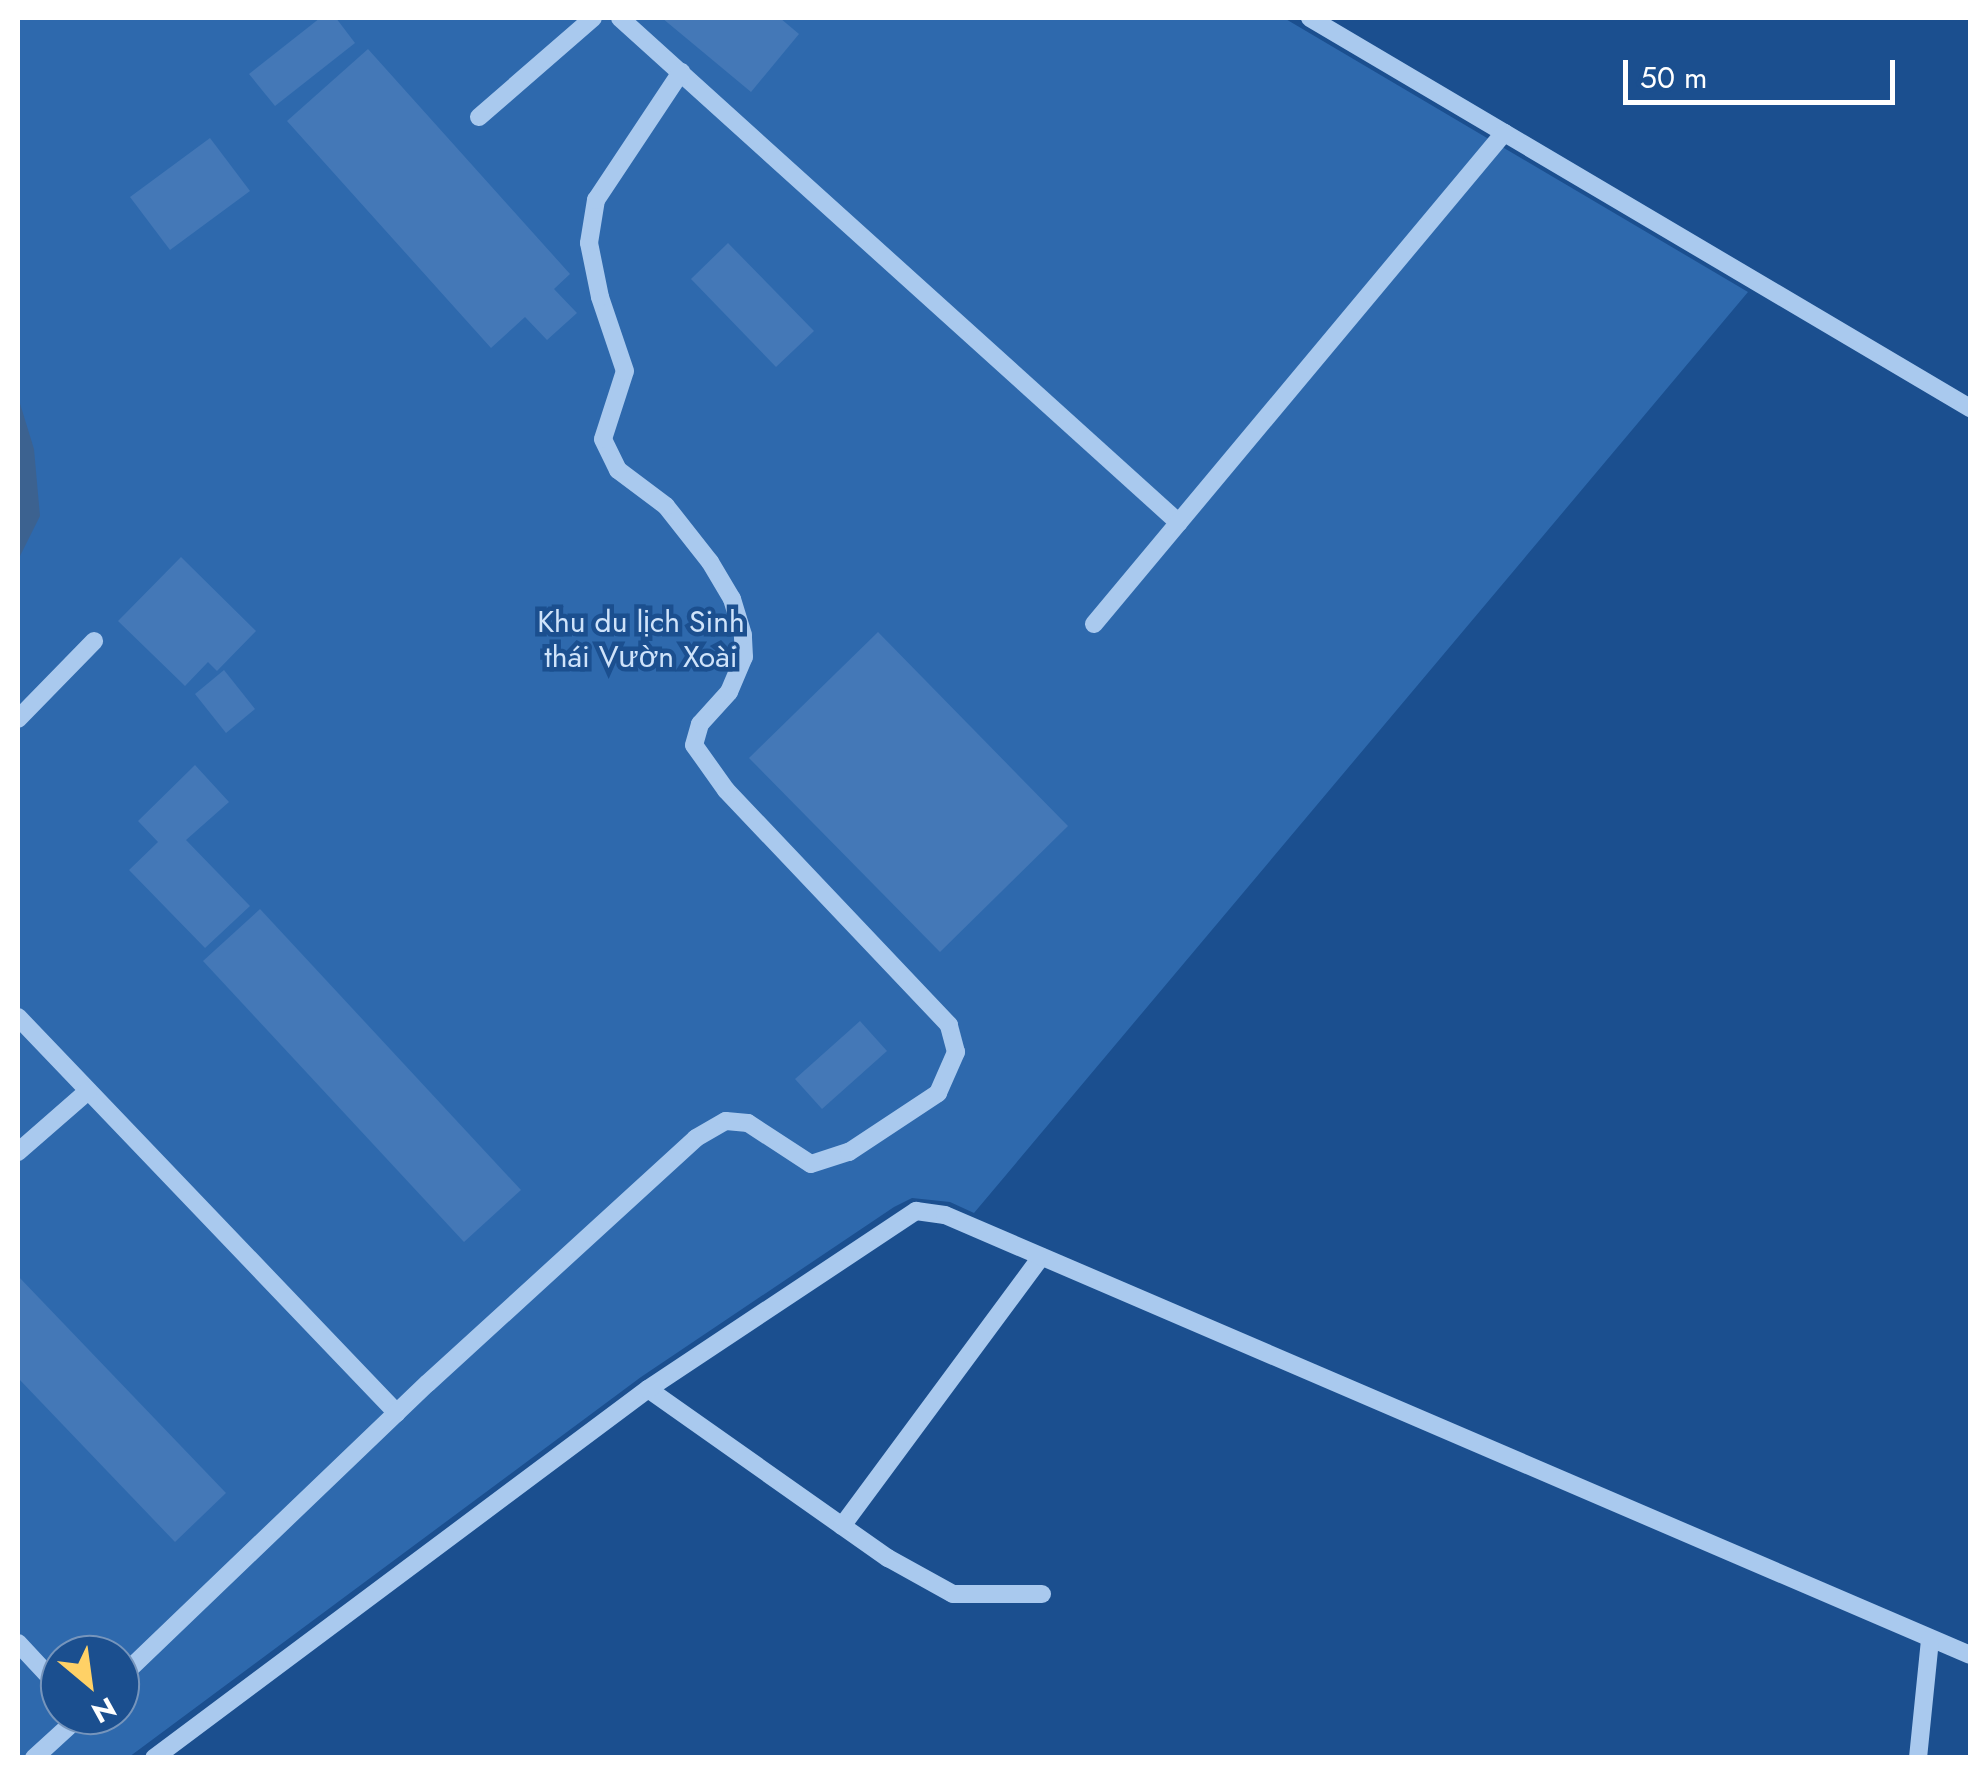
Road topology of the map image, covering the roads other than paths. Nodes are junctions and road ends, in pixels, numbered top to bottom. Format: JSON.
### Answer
{"nodes":[{"id":1,"x":592,"y":18,"type":"edge"},
{"id":2,"x":620,"y":18,"type":"edge"},
{"id":3,"x":1310,"y":18,"type":"edge"},
{"id":4,"x":681,"y":72,"type":"junction"},
{"id":5,"x":479,"y":117,"type":"dead end"},
{"id":6,"x":1504,"y":133,"type":"junction"},
{"id":7,"x":1970,"y":408,"type":"edge"},
{"id":8,"x":1179,"y":523,"type":"junction"},
{"id":9,"x":1094,"y":624,"type":"dead end"},
{"id":10,"x":94,"y":641,"type":"dead end"},
{"id":11,"x":18,"y":719,"type":"edge"},
{"id":12,"x":18,"y":1017,"type":"edge"},
{"id":13,"x":88,"y":1091,"type":"junction"},
{"id":14,"x":18,"y":1152,"type":"edge"},
{"id":15,"x":1041,"y":1257,"type":"junction"},
{"id":16,"x":648,"y":1388,"type":"junction"},
{"id":17,"x":397,"y":1413,"type":"junction"},
{"id":18,"x":842,"y":1526,"type":"junction"},
{"id":19,"x":1042,"y":1594,"type":"dead end"},
{"id":20,"x":1930,"y":1639,"type":"junction"},
{"id":21,"x":18,"y":1643,"type":"edge"},
{"id":22,"x":1970,"y":1655,"type":"edge"},
{"id":23,"x":140,"y":1659,"type":"edge"},
{"id":24,"x":40,"y":1667,"type":"edge"},
{"id":25,"x":59,"y":1735,"type":"edge"},
{"id":26,"x":34,"y":1758,"type":"edge"},
{"id":27,"x":154,"y":1758,"type":"edge"},
{"id":28,"x":1918,"y":1758,"type":"edge"}],
"edges":[{"from":1,"to":5,"type":"street"},
{"from":2,"to":4,"type":"street"},
{"from":3,"to":6,"type":"street"},
{"from":4,"to":8,"type":"street"},
{"from":4,"to":17,"type":"street"},
{"from":6,"to":7,"type":"street"},
{"from":6,"to":8,"type":"street"},
{"from":8,"to":9,"type":"street"},
{"from":10,"to":11,"type":"street"},
{"from":12,"to":13,"type":"street"},
{"from":13,"to":14,"type":"street"},
{"from":13,"to":17,"type":"street"},
{"from":15,"to":16,"type":"street"},
{"from":15,"to":18,"type":"street"},
{"from":15,"to":20,"type":"street"},
{"from":16,"to":18,"type":"street"},
{"from":16,"to":27,"type":"street"},
{"from":17,"to":23,"type":"street"},
{"from":18,"to":19,"type":"street"},
{"from":20,"to":22,"type":"street"},
{"from":20,"to":28,"type":"street"},
{"from":21,"to":24,"type":"street"},
{"from":25,"to":26,"type":"street"}]}
